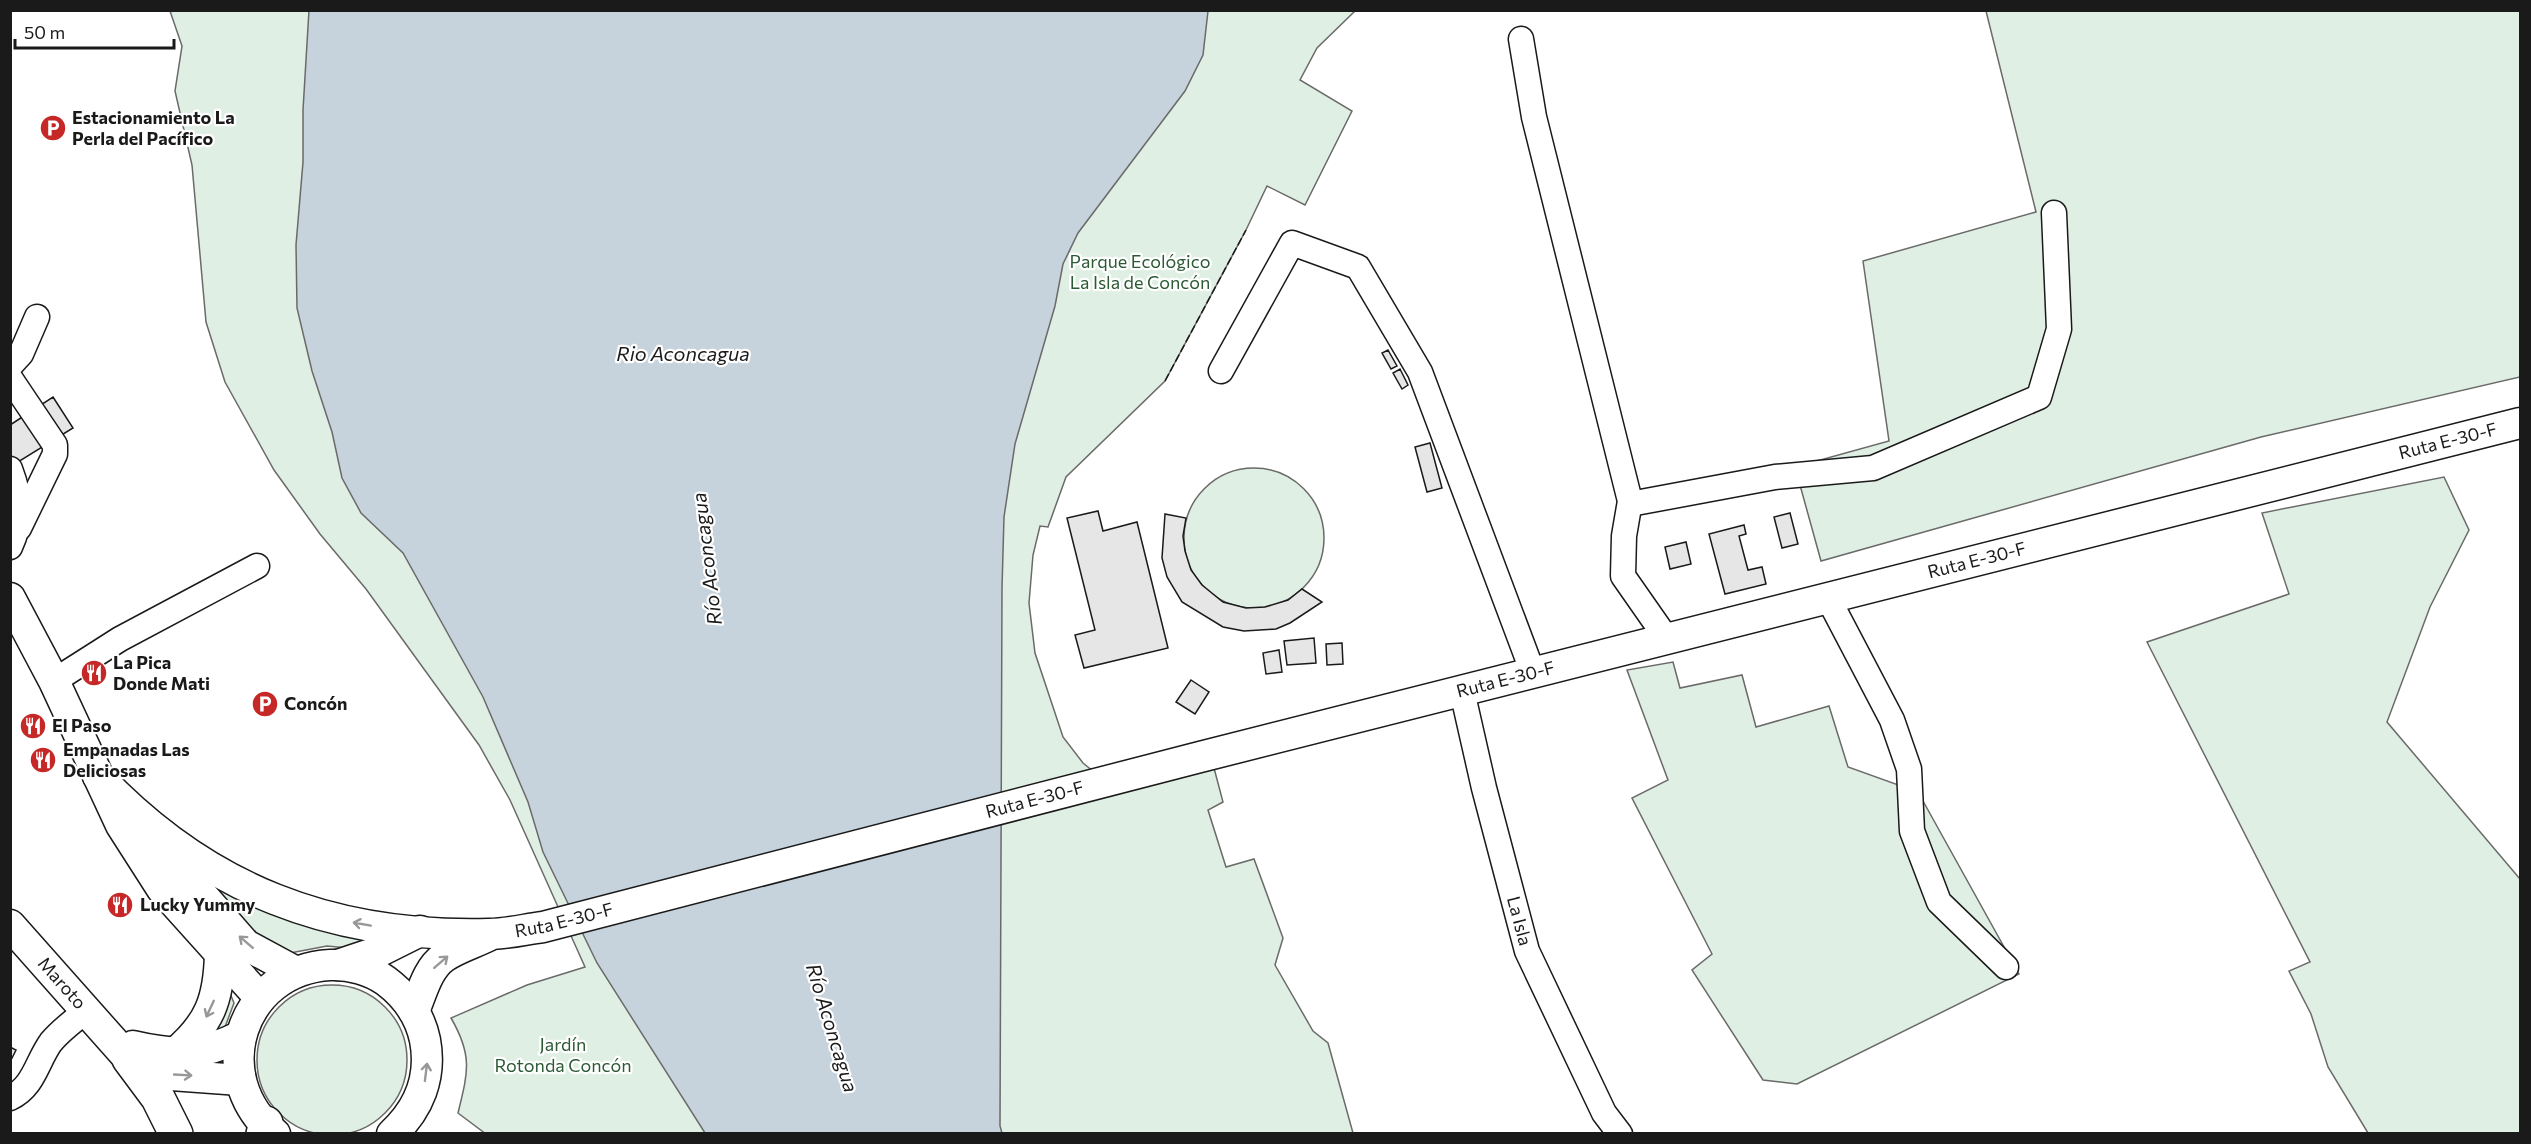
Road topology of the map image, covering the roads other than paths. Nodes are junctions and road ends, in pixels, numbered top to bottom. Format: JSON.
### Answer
{"nodes":[{"id":1,"x":1521,"y":39,"type":"dead end"},
{"id":2,"x":2054,"y":213,"type":"dead end"},
{"id":3,"x":37,"y":316,"type":"dead end"},
{"id":4,"x":10,"y":366,"type":"edge"},
{"id":5,"x":1221,"y":370,"type":"dead end"},
{"id":6,"x":14,"y":390,"type":"edge"},
{"id":7,"x":2520,"y":423,"type":"edge"},
{"id":8,"x":10,"y":469,"type":"edge"},
{"id":9,"x":1630,"y":504,"type":"junction"},
{"id":10,"x":15,"y":537,"type":"edge"},
{"id":11,"x":257,"y":566,"type":"dead end"},
{"id":12,"x":10,"y":598,"type":"edge"},
{"id":13,"x":1828,"y":598,"type":"junction"},
{"id":14,"x":1667,"y":639,"type":"junction"},
{"id":15,"x":1533,"y":673,"type":"junction"},
{"id":16,"x":54,"y":681,"type":"junction"},
{"id":17,"x":1462,"y":691,"type":"junction"},
{"id":18,"x":98,"y":776,"type":"junction"},
{"id":19,"x":121,"y":825,"type":"junction"},
{"id":20,"x":10,"y":925,"type":"edge"},
{"id":21,"x":420,"y":931,"type":"junction"},
{"id":22,"x":490,"y":934,"type":"junction"},
{"id":23,"x":220,"y":953,"type":"junction"},
{"id":24,"x":338,"y":965,"type":"junction"},
{"id":25,"x":2006,"y":967,"type":"dead end"},
{"id":26,"x":296,"y":972,"type":"junction"},
{"id":27,"x":260,"y":998,"type":"junction"},
{"id":28,"x":86,"y":1011,"type":"junction"},
{"id":29,"x":414,"y":1011,"type":"junction"},
{"id":30,"x":241,"y":1036,"type":"junction"},
{"id":31,"x":121,"y":1050,"type":"junction"},
{"id":32,"x":174,"y":1054,"type":"junction"},
{"id":33,"x":240,"y":1080,"type":"junction"},
{"id":34,"x":10,"y":1098,"type":"edge"},
{"id":35,"x":268,"y":1130,"type":"edge"},
{"id":36,"x":400,"y":1130,"type":"edge"},
{"id":37,"x":176,"y":1134,"type":"edge"},
{"id":38,"x":1620,"y":1134,"type":"edge"}],
"edges":[{"from":1,"to":9,"type":"street"},
{"from":2,"to":9,"type":"street"},
{"from":3,"to":4,"type":"street"},
{"from":5,"to":15,"type":"street"},
{"from":6,"to":10,"type":"street"},
{"from":7,"to":13,"type":"main road","name":"Ruta E-30-F"},
{"from":8,"to":10,"type":"street"},
{"from":9,"to":14,"type":"street"},
{"from":11,"to":16,"type":"street"},
{"from":12,"to":16,"type":"main road"},
{"from":13,"to":14,"type":"main road","name":"Ruta E-30-F"},
{"from":13,"to":25,"type":"street"},
{"from":14,"to":15,"type":"main road","name":"Ruta E-30-F"},
{"from":15,"to":17,"type":"main road","name":"Ruta E-30-F"},
{"from":16,"to":18,"type":"main road"},
{"from":17,"to":22,"type":"main road","name":"Ruta E-30-F"},
{"from":17,"to":38,"type":"street","name":"La Isla"},
{"from":18,"to":19,"type":"main road"},
{"from":21,"to":18,"type":"main road","one_way":true},
{"from":19,"to":23,"type":"main road"},
{"from":26,"to":19,"type":"main road","one_way":true},
{"from":20,"to":28,"type":"main road","name":"Maroto"},
{"from":21,"to":22,"type":"main road","name":"Ruta E-30-F"},
{"from":21,"to":24,"type":"main road","name":"Ruta E-30-F"},
{"from":29,"to":22,"type":"main road","name":"Ruta E-30-F","one_way":true},
{"from":23,"to":27,"type":"main road"},
{"from":23,"to":32,"type":"main road","one_way":true},
{"from":24,"to":26,"type":"main road"},
{"from":24,"to":29,"type":"main road"},
{"from":26,"to":27,"type":"main road"},
{"from":27,"to":30,"type":"main road"},
{"from":28,"to":31,"type":"main road","name":"Maroto"},
{"from":28,"to":34,"type":"street"},
{"from":36,"to":29,"type":"main road","one_way":true},
{"from":30,"to":32,"type":"main road"},
{"from":30,"to":33,"type":"main road"},
{"from":31,"to":32,"type":"main road"},
{"from":31,"to":33,"type":"main road","name":"Maroto","one_way":true},
{"from":31,"to":37,"type":"highway"},
{"from":33,"to":35,"type":"main road"}]}
